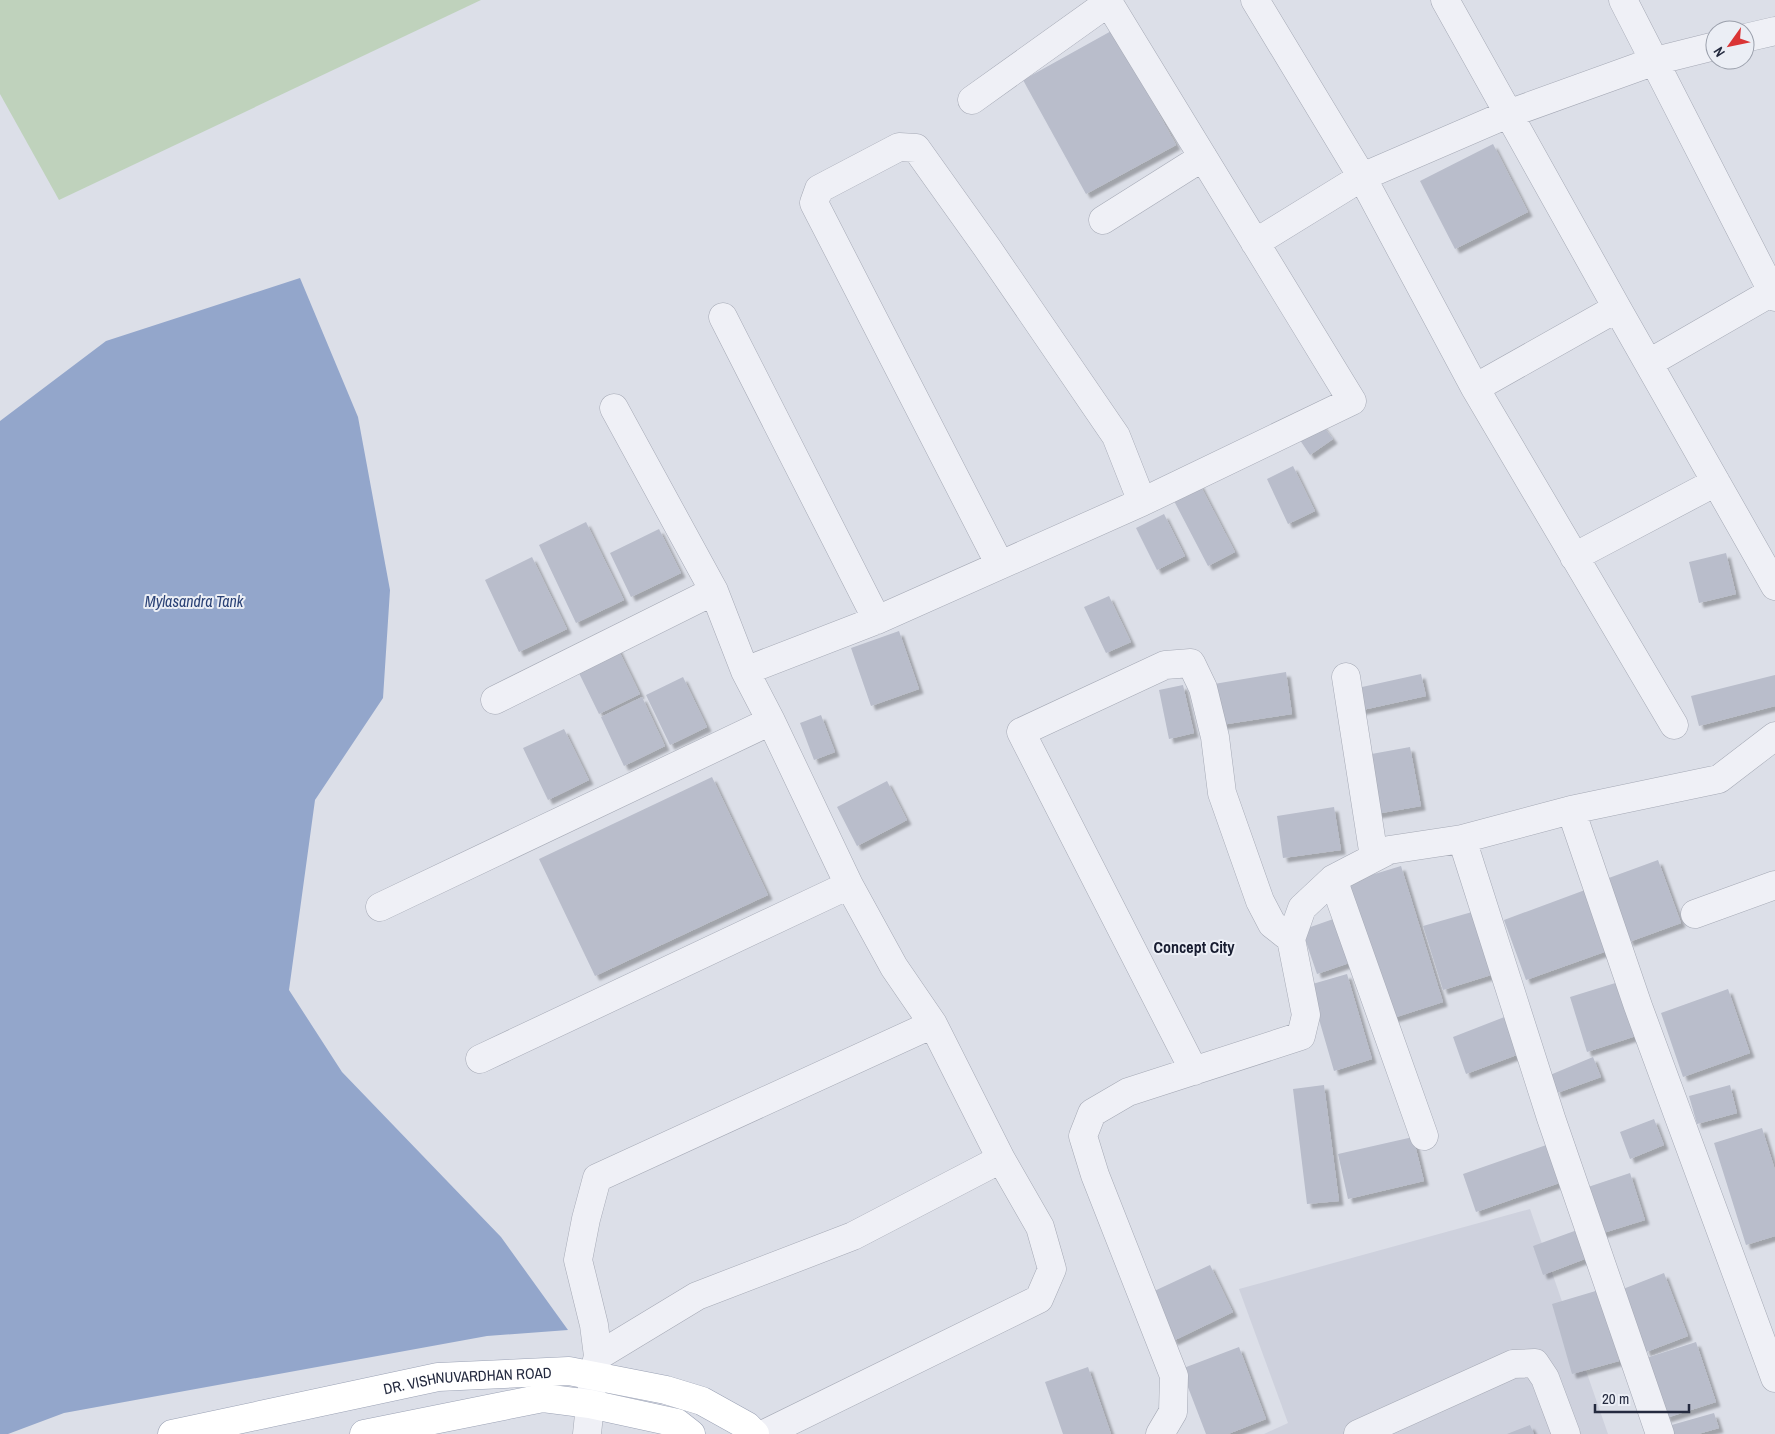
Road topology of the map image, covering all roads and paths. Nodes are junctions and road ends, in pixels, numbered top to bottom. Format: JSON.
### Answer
{"nodes":[{"id":1,"x":1255,"y":0,"type":"edge"},
{"id":2,"x":1445,"y":0,"type":"edge"},
{"id":3,"x":1623,"y":0,"type":"edge"},
{"id":4,"x":1108,"y":1,"type":"edge"},
{"id":5,"x":1775,"y":30,"type":"edge"},
{"id":6,"x":1755,"y":35,"type":"edge"},
{"id":7,"x":1705,"y":48,"type":"edge"},
{"id":8,"x":1655,"y":61,"type":"junction"},
{"id":9,"x":972,"y":100,"type":"dead end"},
{"id":10,"x":1508,"y":114,"type":"junction"},
{"id":11,"x":1203,"y":157,"type":"junction"},
{"id":12,"x":1362,"y":177,"type":"junction"},
{"id":13,"x":1102,"y":220,"type":"dead end"},
{"id":14,"x":1255,"y":243,"type":"junction"},
{"id":15,"x":1774,"y":294,"type":"edge"},
{"id":16,"x":1617,"y":308,"type":"junction"},
{"id":17,"x":723,"y":317,"type":"dead end"},
{"id":18,"x":1649,"y":364,"type":"junction"},
{"id":19,"x":1475,"y":388,"type":"junction"},
{"id":20,"x":614,"y":408,"type":"dead end"},
{"id":21,"x":1716,"y":482,"type":"junction"},
{"id":22,"x":1142,"y":502,"type":"junction"},
{"id":23,"x":1574,"y":557,"type":"junction"},
{"id":24,"x":1000,"y":565,"type":"junction"},
{"id":25,"x":1775,"y":586,"type":"edge"},
{"id":26,"x":714,"y":591,"type":"junction"},
{"id":27,"x":877,"y":620,"type":"junction"},
{"id":28,"x":745,"y":671,"type":"junction"},
{"id":29,"x":1346,"y":678,"type":"dead end"},
{"id":30,"x":495,"y":700,"type":"dead end"},
{"id":31,"x":771,"y":721,"type":"junction"},
{"id":32,"x":1674,"y":725,"type":"dead end"},
{"id":33,"x":1775,"y":736,"type":"edge"},
{"id":34,"x":1571,"y":810,"type":"junction"},
{"id":35,"x":1462,"y":839,"type":"junction"},
{"id":36,"x":1374,"y":857,"type":"junction"},
{"id":37,"x":1332,"y":879,"type":"junction"},
{"id":38,"x":849,"y":885,"type":"junction"},
{"id":39,"x":1775,"y":885,"type":"edge"},
{"id":40,"x":380,"y":908,"type":"dead end"},
{"id":41,"x":1695,"y":914,"type":"dead end"},
{"id":42,"x":1292,"y":939,"type":"junction"},
{"id":43,"x":933,"y":1024,"type":"junction"},
{"id":44,"x":480,"y":1059,"type":"dead end"},
{"id":45,"x":1194,"y":1071,"type":"junction"},
{"id":46,"x":1424,"y":1136,"type":"dead end"},
{"id":47,"x":1001,"y":1159,"type":"junction"},
{"id":48,"x":595,"y":1366,"type":"junction"},
{"id":49,"x":1775,"y":1378,"type":"edge"},
{"id":50,"x":590,"y":1404,"type":"junction"},
{"id":51,"x":172,"y":1434,"type":"edge"},
{"id":52,"x":364,"y":1434,"type":"edge"},
{"id":53,"x":587,"y":1434,"type":"edge"},
{"id":54,"x":691,"y":1434,"type":"edge"},
{"id":55,"x":755,"y":1434,"type":"edge"},
{"id":56,"x":764,"y":1434,"type":"edge"},
{"id":57,"x":1160,"y":1434,"type":"edge"},
{"id":58,"x":1358,"y":1434,"type":"edge"},
{"id":59,"x":1566,"y":1434,"type":"edge"},
{"id":60,"x":1660,"y":1434,"type":"edge"}],
"edges":[{"from":1,"to":12,"type":"street"},
{"from":2,"to":10,"type":"street"},
{"from":3,"to":8,"type":"street"},
{"from":4,"to":9,"type":"street"},
{"from":4,"to":11,"type":"street"},
{"from":5,"to":6,"type":"street"},
{"from":7,"to":8,"type":"street"},
{"from":8,"to":10,"type":"street"},
{"from":8,"to":15,"type":"street"},
{"from":10,"to":12,"type":"street"},
{"from":10,"to":16,"type":"street"},
{"from":11,"to":13,"type":"street"},
{"from":11,"to":14,"type":"street"},
{"from":12,"to":14,"type":"street"},
{"from":12,"to":19,"type":"street"},
{"from":14,"to":22,"type":"street"},
{"from":15,"to":18,"type":"street"},
{"from":16,"to":18,"type":"street"},
{"from":16,"to":19,"type":"street"},
{"from":17,"to":27,"type":"street"},
{"from":18,"to":21,"type":"street"},
{"from":19,"to":23,"type":"street"},
{"from":20,"to":26,"type":"street"},
{"from":21,"to":23,"type":"street"},
{"from":21,"to":25,"type":"street"},
{"from":22,"to":24,"type":"street"},
{"from":22,"to":24,"type":"street"},
{"from":23,"to":32,"type":"street"},
{"from":24,"to":27,"type":"street"},
{"from":26,"to":28,"type":"street"},
{"from":26,"to":30,"type":"street"},
{"from":27,"to":28,"type":"street"},
{"from":28,"to":31,"type":"street"},
{"from":29,"to":36,"type":"street"},
{"from":31,"to":38,"type":"street"},
{"from":31,"to":40,"type":"street"},
{"from":33,"to":34,"type":"street"},
{"from":34,"to":35,"type":"street"},
{"from":34,"to":49,"type":"street"},
{"from":35,"to":36,"type":"street"},
{"from":35,"to":60,"type":"street"},
{"from":36,"to":37,"type":"street"},
{"from":37,"to":42,"type":"street"},
{"from":37,"to":46,"type":"street"},
{"from":38,"to":43,"type":"street"},
{"from":38,"to":44,"type":"street"},
{"from":39,"to":41,"type":"street"},
{"from":42,"to":45,"type":"street"},
{"from":42,"to":45,"type":"street"},
{"from":43,"to":47,"type":"street"},
{"from":43,"to":48,"type":"street"},
{"from":45,"to":57,"type":"street"},
{"from":47,"to":48,"type":"street"},
{"from":47,"to":56,"type":"street"},
{"from":48,"to":50,"type":"street"},
{"from":48,"to":51,"type":"main road","name":"DR. VISHNUVARDHAN ROAD"},
{"from":48,"to":55,"type":"main road","name":"DR. VISHNUVARDHAN ROAD"},
{"from":50,"to":52,"type":"main road","name":"DR. VISHNUVARDHAN ROAD"},
{"from":50,"to":53,"type":"street"},
{"from":50,"to":54,"type":"main road","name":"DR. VISHNUVARDHAN ROAD"},
{"from":58,"to":59,"type":"street"}]}
